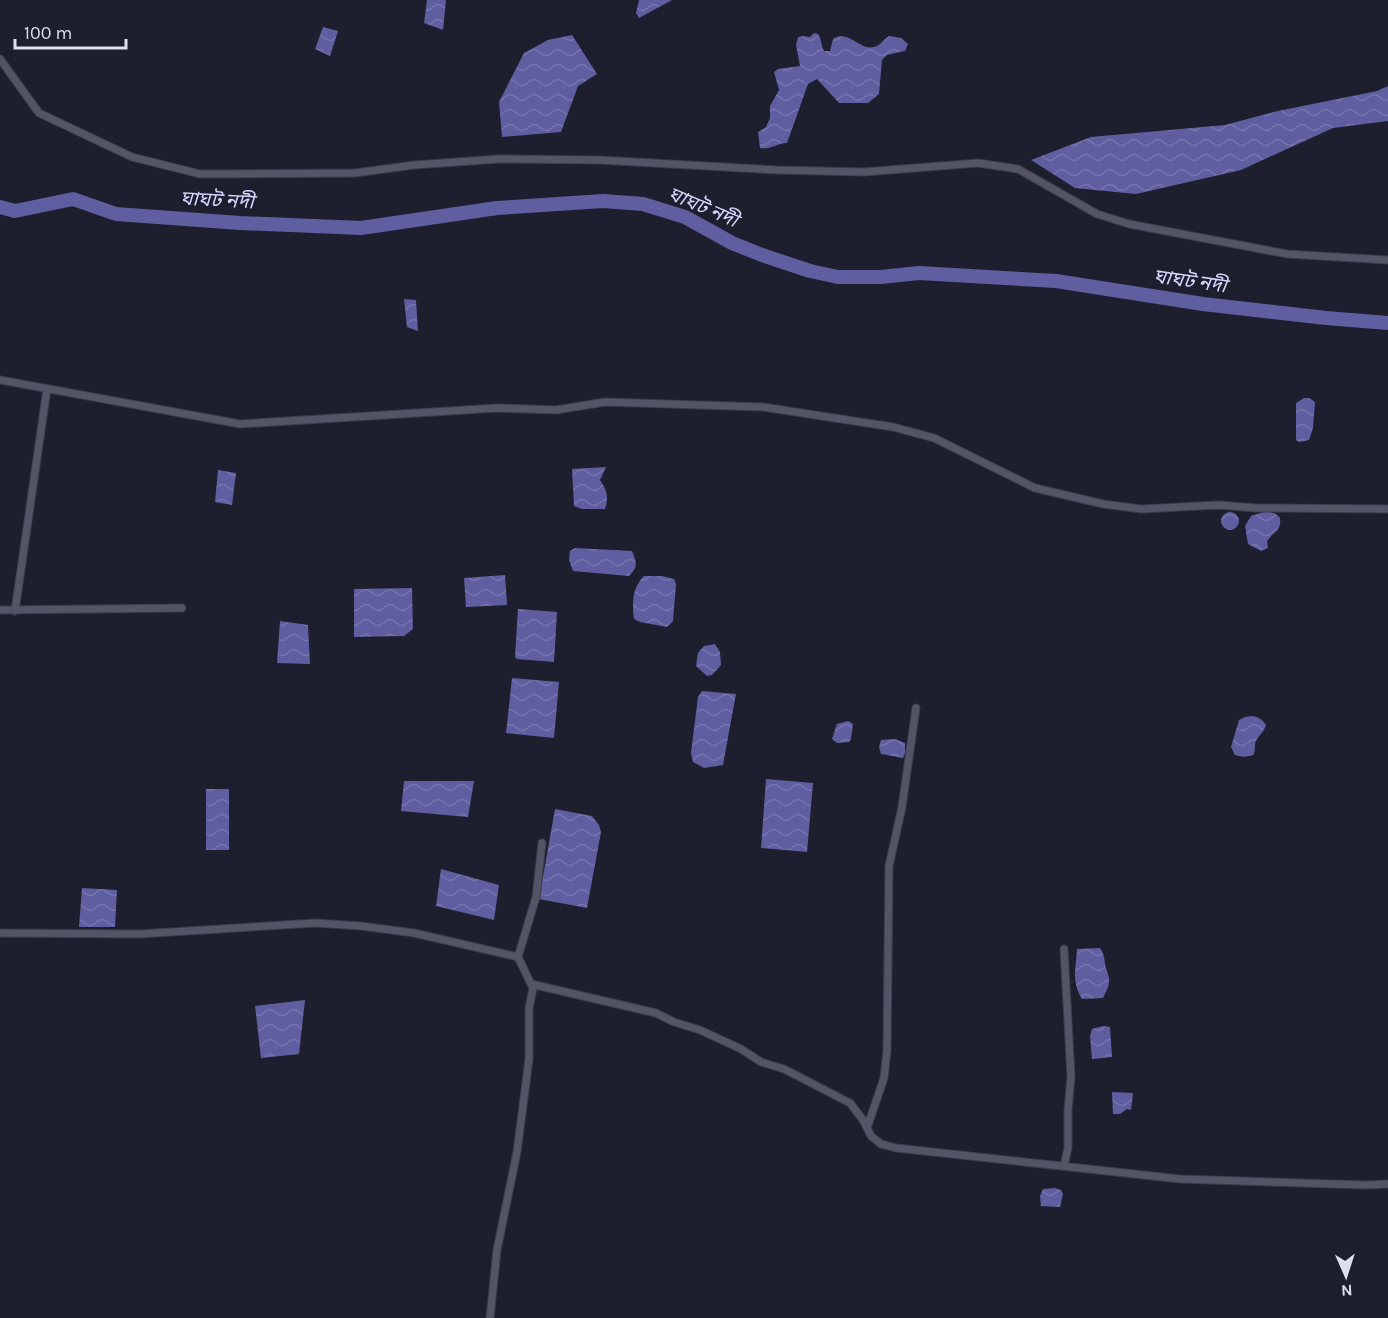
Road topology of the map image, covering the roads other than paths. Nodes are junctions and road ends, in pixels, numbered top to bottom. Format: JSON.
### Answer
{"nodes":[{"id":1,"x":0,"y":58,"type":"edge"},
{"id":2,"x":1388,"y":260,"type":"edge"},
{"id":3,"x":0,"y":380,"type":"edge"},
{"id":4,"x":47,"y":388,"type":"junction"},
{"id":5,"x":1388,"y":509,"type":"edge"},
{"id":6,"x":182,"y":608,"type":"dead end"},
{"id":7,"x":0,"y":610,"type":"edge"},
{"id":8,"x":15,"y":610,"type":"junction"},
{"id":9,"x":916,"y":708,"type":"dead end"},
{"id":10,"x":542,"y":843,"type":"dead end"},
{"id":11,"x":0,"y":933,"type":"edge"},
{"id":12,"x":1064,"y":949,"type":"dead end"},
{"id":13,"x":518,"y":957,"type":"junction"},
{"id":14,"x":531,"y":984,"type":"junction"},
{"id":15,"x":867,"y":1128,"type":"junction"},
{"id":16,"x":1064,"y":1166,"type":"junction"},
{"id":17,"x":1388,"y":1184,"type":"edge"},
{"id":18,"x":490,"y":1318,"type":"edge"}],
"edges":[{"from":1,"to":2,"type":"street"},
{"from":3,"to":4,"type":"street"},
{"from":4,"to":5,"type":"street"},
{"from":4,"to":8,"type":"street"},
{"from":6,"to":8,"type":"street"},
{"from":7,"to":8,"type":"street"},
{"from":9,"to":15,"type":"street"},
{"from":10,"to":13,"type":"street"},
{"from":11,"to":13,"type":"street"},
{"from":12,"to":16,"type":"street"},
{"from":13,"to":14,"type":"street"},
{"from":14,"to":15,"type":"street"},
{"from":14,"to":18,"type":"street"},
{"from":15,"to":16,"type":"street"},
{"from":16,"to":17,"type":"street"}]}
